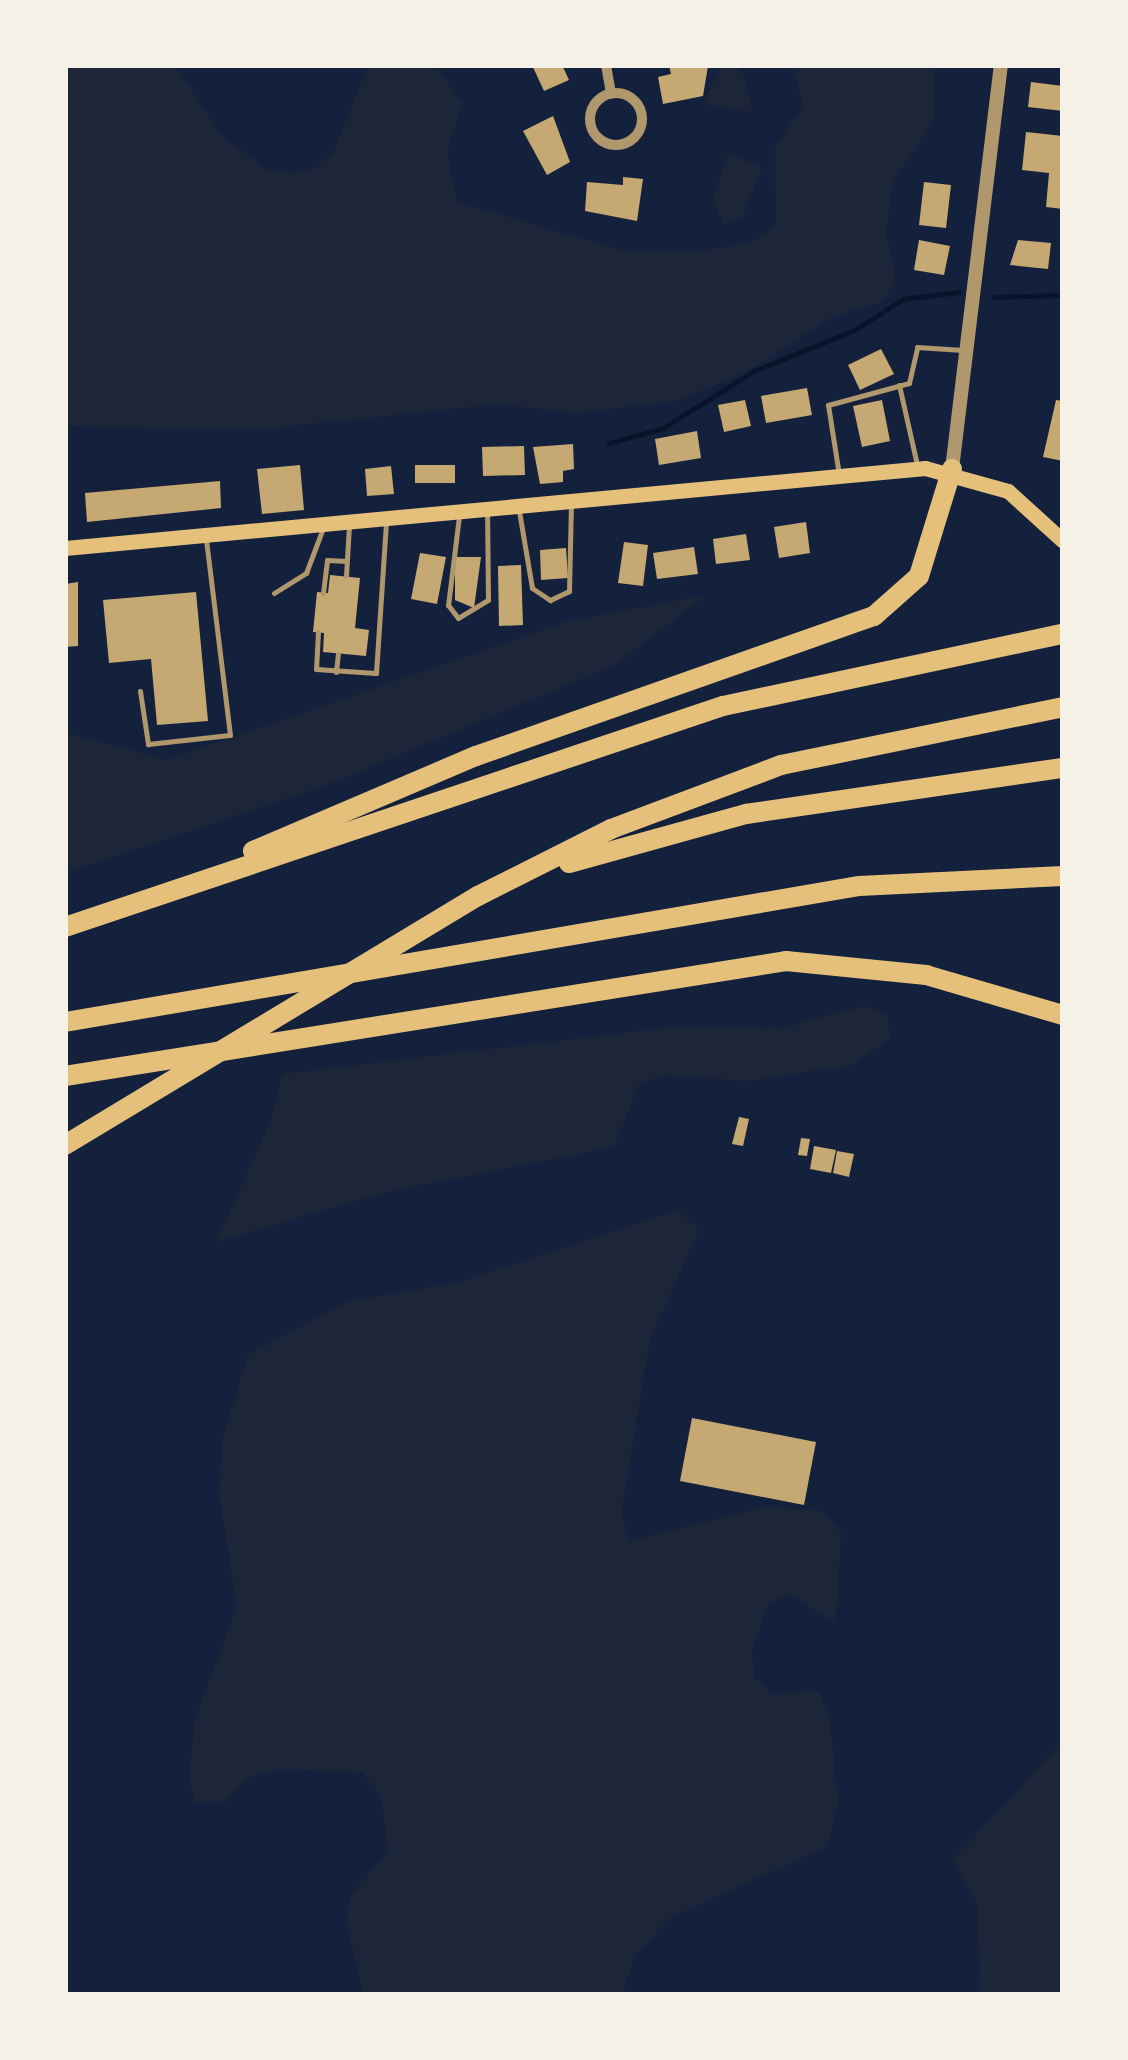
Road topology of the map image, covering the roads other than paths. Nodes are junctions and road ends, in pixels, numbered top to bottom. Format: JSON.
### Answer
{"nodes":[{"id":1,"x":606,"y":65,"type":"edge"},
{"id":2,"x":1001,"y":65,"type":"edge"},
{"id":3,"x":612,"y":94,"type":"junction"},
{"id":4,"x":971,"y":350,"type":"junction"},
{"id":5,"x":899,"y":386,"type":"junction"},
{"id":6,"x":917,"y":468,"type":"junction"},
{"id":7,"x":952,"y":469,"type":"junction"},
{"id":8,"x":839,"y":477,"type":"junction"},
{"id":9,"x":570,"y":503,"type":"junction"},
{"id":10,"x":518,"y":508,"type":"junction"},
{"id":11,"x":487,"y":510,"type":"junction"},
{"id":12,"x":459,"y":513,"type":"junction"},
{"id":13,"x":386,"y":520,"type":"junction"},
{"id":14,"x":349,"y":522,"type":"junction"},
{"id":15,"x":324,"y":525,"type":"junction"},
{"id":16,"x":206,"y":536,"type":"junction"},
{"id":17,"x":1063,"y":541,"type":"edge"},
{"id":18,"x":65,"y":548,"type":"edge"},
{"id":19,"x":347,"y":561,"type":"junction"},
{"id":20,"x":346,"y":576,"type":"dead end"},
{"id":21,"x":274,"y":592,"type":"dead end"},
{"id":22,"x":324,"y":593,"type":"dead end"},
{"id":23,"x":318,"y":632,"type":"dead end"},
{"id":24,"x":1053,"y":636,"type":"edge"},
{"id":25,"x":338,"y":654,"type":"dead end"},
{"id":26,"x":336,"y":672,"type":"junction"},
{"id":27,"x":140,"y":691,"type":"dead end"},
{"id":28,"x":1060,"y":707,"type":"edge"},
{"id":29,"x":1063,"y":768,"type":"edge"},
{"id":30,"x":1063,"y":876,"type":"edge"},
{"id":31,"x":478,"y":896,"type":"junction"},
{"id":32,"x":105,"y":913,"type":"junction"},
{"id":33,"x":65,"y":927,"type":"edge"},
{"id":34,"x":1063,"y":1015,"type":"edge"},
{"id":35,"x":65,"y":1022,"type":"edge"},
{"id":36,"x":75,"y":1074,"type":"edge"},
{"id":37,"x":65,"y":1145,"type":"edge"}],
"edges":[{"from":1,"to":3,"type":"street"},
{"from":2,"to":4,"type":"street"},
{"from":3,"to":3,"type":"street"},
{"from":4,"to":5,"type":"lane"},
{"from":4,"to":7,"type":"street"},
{"from":5,"to":6,"type":"lane"},
{"from":5,"to":8,"type":"lane"},
{"from":6,"to":7,"type":"main road"},
{"from":6,"to":8,"type":"main road"},
{"from":7,"to":17,"type":"main road"},
{"from":7,"to":32,"type":"highway"},
{"from":8,"to":9,"type":"main road"},
{"from":9,"to":10,"type":"main road"},
{"from":9,"to":10,"type":"lane"},
{"from":10,"to":11,"type":"main road"},
{"from":11,"to":12,"type":"main road"},
{"from":11,"to":12,"type":"lane"},
{"from":12,"to":13,"type":"main road"},
{"from":13,"to":14,"type":"main road"},
{"from":13,"to":26,"type":"lane"},
{"from":14,"to":15,"type":"main road"},
{"from":14,"to":19,"type":"lane"},
{"from":15,"to":16,"type":"main road"},
{"from":15,"to":21,"type":"lane"},
{"from":16,"to":18,"type":"main road"},
{"from":16,"to":27,"type":"lane"},
{"from":19,"to":20,"type":"lane"},
{"from":19,"to":22,"type":"lane"},
{"from":23,"to":26,"type":"lane"},
{"from":24,"to":32,"type":"highway"},
{"from":25,"to":26,"type":"lane"},
{"from":28,"to":31,"type":"highway"},
{"from":29,"to":31,"type":"highway"},
{"from":30,"to":35,"type":"highway"},
{"from":31,"to":37,"type":"highway"},
{"from":32,"to":33,"type":"highway"},
{"from":34,"to":36,"type":"highway"}]}
